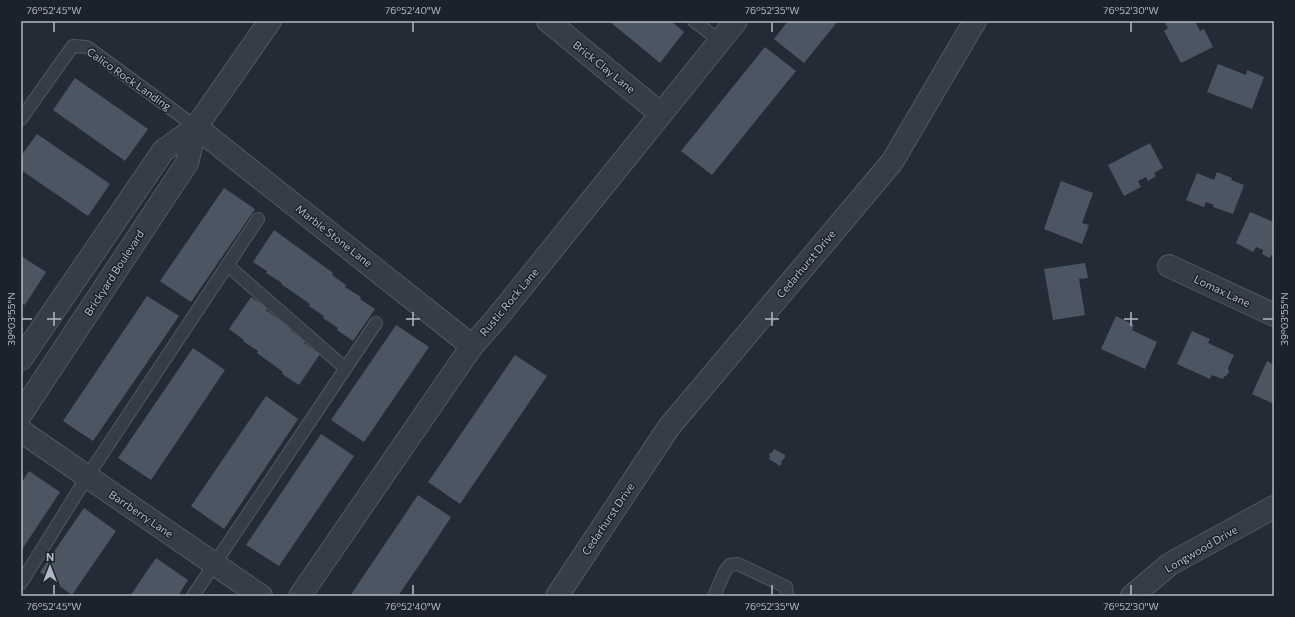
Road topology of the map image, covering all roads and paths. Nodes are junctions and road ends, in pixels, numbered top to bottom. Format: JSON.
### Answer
{"nodes":[{"id":1,"x":270,"y":21,"type":"edge"},
{"id":2,"x":548,"y":21,"type":"edge"},
{"id":3,"x":694,"y":21,"type":"edge"},
{"id":4,"x":736,"y":21,"type":"edge"},
{"id":5,"x":975,"y":21,"type":"edge"},
{"id":6,"x":720,"y":42,"type":"junction"},
{"id":7,"x":661,"y":114,"type":"junction"},
{"id":8,"x":21,"y":119,"type":"edge"},
{"id":9,"x":196,"y":127,"type":"junction"},
{"id":10,"x":258,"y":219,"type":"dead end"},
{"id":11,"x":227,"y":265,"type":"junction"},
{"id":12,"x":1169,"y":266,"type":"dead end"},
{"id":13,"x":1274,"y":315,"type":"edge"},
{"id":14,"x":376,"y":323,"type":"dead end"},
{"id":15,"x":472,"y":346,"type":"junction"},
{"id":16,"x":21,"y":359,"type":"edge"},
{"id":17,"x":345,"y":368,"type":"junction"},
{"id":18,"x":21,"y":414,"type":"edge"},
{"id":19,"x":21,"y":431,"type":"edge"},
{"id":20,"x":87,"y":477,"type":"junction"},
{"id":21,"x":1274,"y":507,"type":"edge"},
{"id":22,"x":215,"y":564,"type":"junction"},
{"id":23,"x":21,"y":583,"type":"edge"},
{"id":24,"x":194,"y":596,"type":"edge"},
{"id":25,"x":260,"y":596,"type":"edge"},
{"id":26,"x":300,"y":596,"type":"edge"},
{"id":27,"x":557,"y":596,"type":"edge"},
{"id":28,"x":714,"y":596,"type":"edge"},
{"id":29,"x":787,"y":596,"type":"edge"},
{"id":30,"x":1132,"y":596,"type":"edge"}],
"edges":[{"from":1,"to":9,"type":"street","name":"Brickyard Boulevard"},
{"from":2,"to":7,"type":"street","name":"Brick Clay Lane"},
{"from":3,"to":6,"type":"lane"},
{"from":4,"to":6,"type":"street","name":"Rustic Rock Lane"},
{"from":5,"to":27,"type":"street","name":"Cedarhurst Drive"},
{"from":6,"to":7,"type":"street","name":"Rustic Rock Lane"},
{"from":7,"to":15,"type":"street","name":"Rustic Rock Lane"},
{"from":8,"to":9,"type":"lane","name":"Calico Rock Landing"},
{"from":9,"to":15,"type":"street","name":"Marble Stone Lane"},
{"from":9,"to":16,"type":"street","name":"Brickyard Boulevard"},
{"from":9,"to":18,"type":"street","name":"Brickyard Boulevard"},
{"from":10,"to":11,"type":"lane"},
{"from":11,"to":17,"type":"lane"},
{"from":11,"to":20,"type":"lane"},
{"from":12,"to":13,"type":"street","name":"Lomax Lane"},
{"from":14,"to":17,"type":"lane"},
{"from":15,"to":26,"type":"street","name":"Rustic Rock Lane"},
{"from":17,"to":22,"type":"lane"},
{"from":19,"to":20,"type":"street","name":"Barrberry Lane"},
{"from":20,"to":22,"type":"street","name":"Barrberry Lane"},
{"from":20,"to":23,"type":"lane"},
{"from":21,"to":30,"type":"street","name":"Longwood Drive"},
{"from":22,"to":24,"type":"lane"},
{"from":22,"to":25,"type":"street","name":"Barrberry Lane"},
{"from":28,"to":29,"type":"lane"}]}
